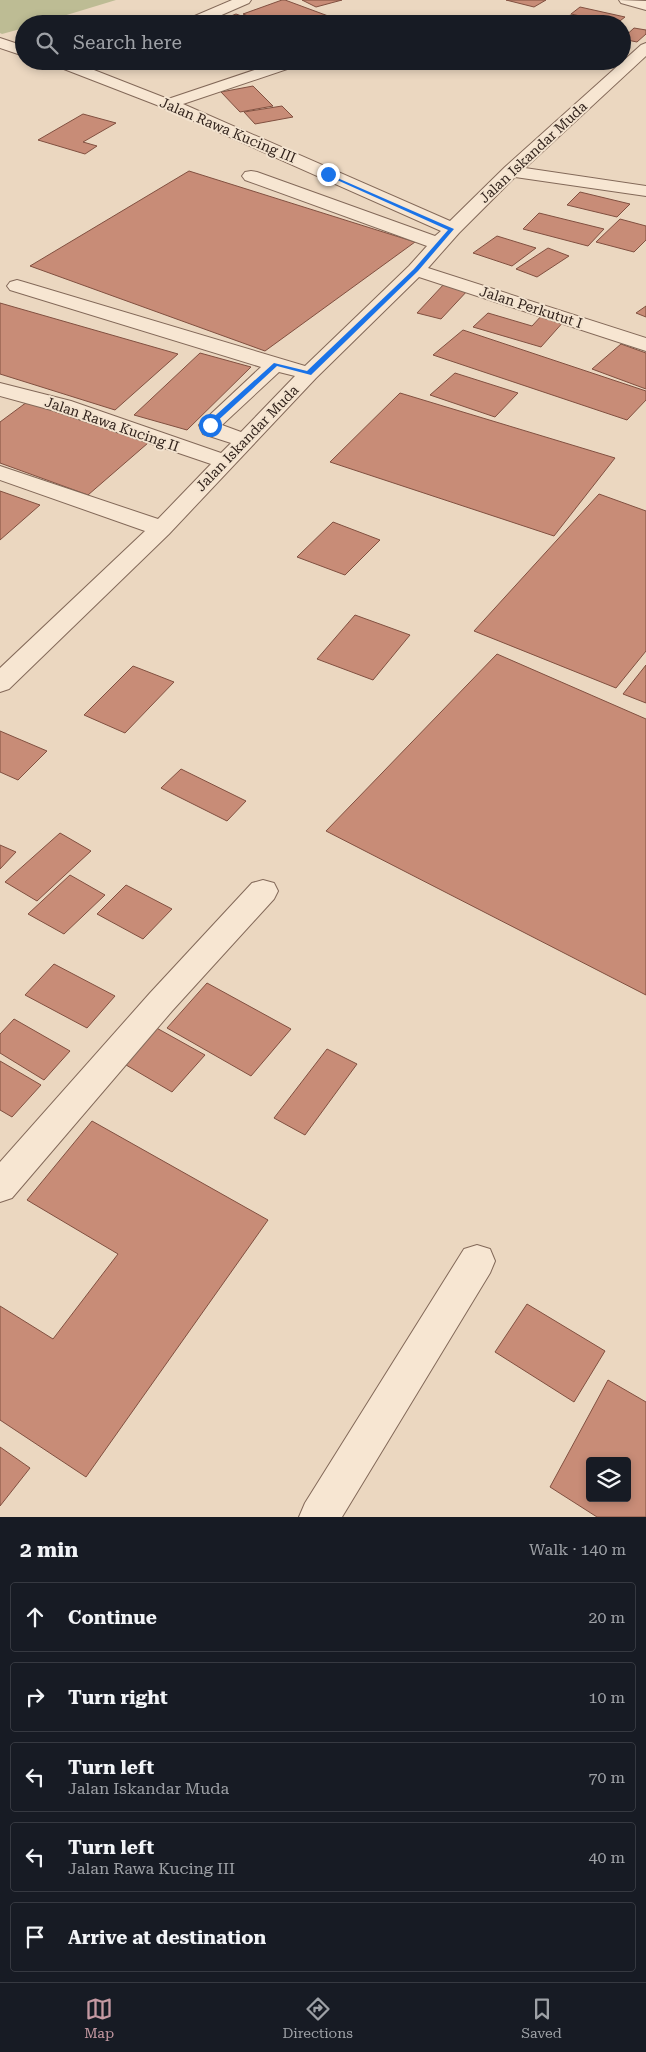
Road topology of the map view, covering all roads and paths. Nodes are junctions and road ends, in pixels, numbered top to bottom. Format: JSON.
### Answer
{"nodes":[{"id":1,"x":244,"y":0,"type":"edge"},
{"id":2,"x":626,"y":0,"type":"edge"},
{"id":3,"x":646,"y":6,"type":"edge"},
{"id":4,"x":209,"y":15,"type":"edge"},
{"id":5,"x":0,"y":43,"type":"edge"},
{"id":6,"x":15,"y":48,"type":"edge"},
{"id":7,"x":646,"y":48,"type":"edge"},
{"id":8,"x":631,"y":62,"type":"edge"},
{"id":9,"x":83,"y":70,"type":"edge"},
{"id":10,"x":270,"y":70,"type":"edge"},
{"id":11,"x":622,"y":70,"type":"edge"},
{"id":12,"x":168,"y":104,"type":"junction"},
{"id":13,"x":511,"y":171,"type":"junction"},
{"id":14,"x":252,"y":176,"type":"dead end"},
{"id":15,"x":646,"y":191,"type":"edge"},
{"id":16,"x":445,"y":237,"type":"junction"},
{"id":17,"x":416,"y":270,"type":"junction"},
{"id":18,"x":17,"y":286,"type":"dead end"},
{"id":19,"x":646,"y":345,"type":"edge"},
{"id":20,"x":276,"y":364,"type":"junction"},
{"id":21,"x":309,"y":374,"type":"junction"},
{"id":22,"x":0,"y":388,"type":"edge"},
{"id":23,"x":244,"y":440,"type":"junction"},
{"id":24,"x":224,"y":461,"type":"junction"},
{"id":25,"x":0,"y":473,"type":"edge"},
{"id":26,"x":161,"y":530,"type":"junction"},
{"id":27,"x":0,"y":683,"type":"edge"},
{"id":28,"x":263,"y":891,"type":"dead end"},
{"id":29,"x":0,"y":1187,"type":"edge"},
{"id":30,"x":477,"y":1262,"type":"dead end"},
{"id":31,"x":319,"y":1517,"type":"edge"}],
"edges":[{"from":1,"to":4,"type":"street"},
{"from":2,"to":3,"type":"street"},
{"from":5,"to":6,"type":"street"},
{"from":7,"to":8,"type":"street","name":"Jalan Iskandar Muda"},
{"from":9,"to":12,"type":"street","name":"Jalan Rawa Kucing III"},
{"from":10,"to":12,"type":"street"},
{"from":11,"to":13,"type":"street","name":"Jalan Iskandar Muda"},
{"from":12,"to":16,"type":"street","name":"Jalan Rawa Kucing III"},
{"from":13,"to":15,"type":"street"},
{"from":13,"to":16,"type":"street","name":"Jalan Iskandar Muda"},
{"from":14,"to":16,"type":"street"},
{"from":16,"to":17,"type":"street","name":"Jalan Iskandar Muda"},
{"from":17,"to":19,"type":"street","name":"Jalan Perkutut I"},
{"from":17,"to":21,"type":"street","name":"Jalan Iskandar Muda"},
{"from":18,"to":20,"type":"street"},
{"from":20,"to":21,"type":"street"},
{"from":20,"to":23,"type":"street"},
{"from":21,"to":23,"type":"street","name":"Jalan Iskandar Muda"},
{"from":22,"to":24,"type":"street","name":"Jalan Rawa Kucing II"},
{"from":23,"to":24,"type":"street","name":"Jalan Iskandar Muda"},
{"from":24,"to":26,"type":"street","name":"Jalan Iskandar Muda"},
{"from":25,"to":26,"type":"street"},
{"from":26,"to":27,"type":"street","name":"Jalan Iskandar Muda"},
{"from":28,"to":29,"type":"street"},
{"from":30,"to":31,"type":"street"}]}
